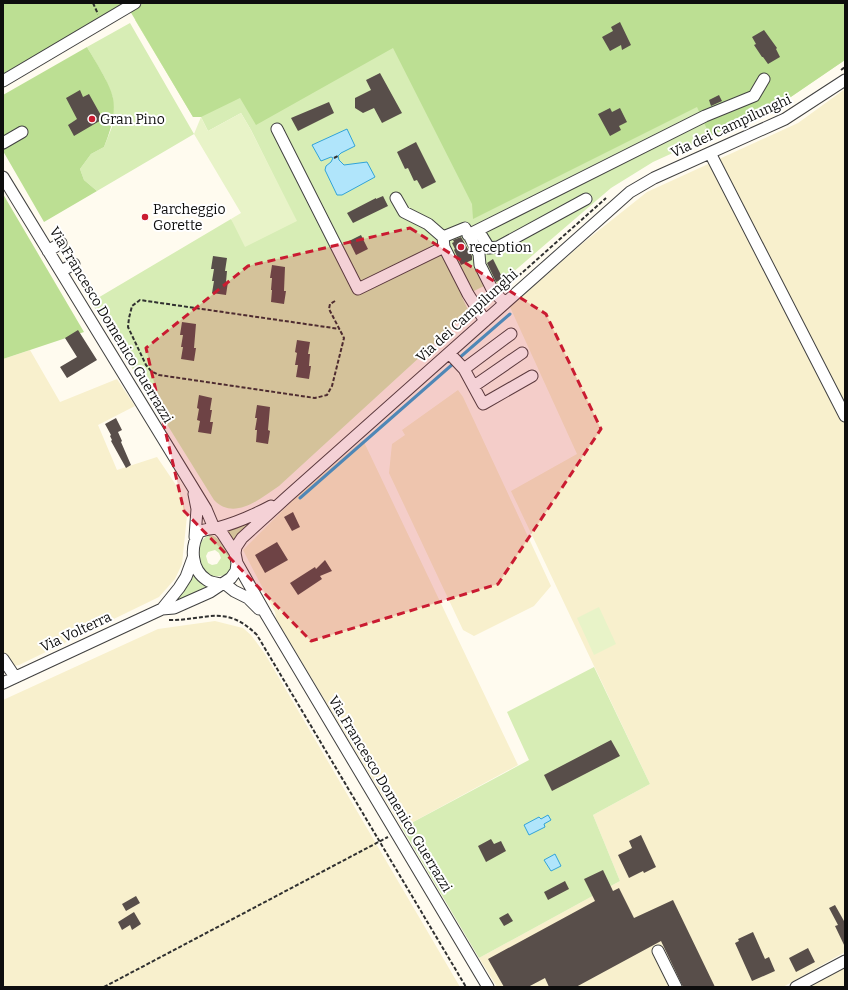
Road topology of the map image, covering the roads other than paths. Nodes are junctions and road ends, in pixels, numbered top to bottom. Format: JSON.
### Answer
{"nodes":[{"id":1,"x":135,"y":3,"type":"edge"},
{"id":2,"x":764,"y":80,"type":"dead end"},
{"id":3,"x":845,"y":80,"type":"edge"},
{"id":4,"x":3,"y":81,"type":"edge"},
{"id":5,"x":276,"y":129,"type":"dead end"},
{"id":6,"x":22,"y":132,"type":"dead end"},
{"id":7,"x":3,"y":143,"type":"edge"},
{"id":8,"x":710,"y":153,"type":"junction"},
{"id":9,"x":3,"y":177,"type":"edge"},
{"id":10,"x":396,"y":198,"type":"dead end"},
{"id":11,"x":586,"y":199,"type":"dead end"},
{"id":12,"x":473,"y":233,"type":"junction"},
{"id":13,"x":443,"y":242,"type":"junction"},
{"id":14,"x":61,"y":243,"type":"dead end"},
{"id":15,"x":48,"y":251,"type":"junction"},
{"id":16,"x":74,"y":264,"type":"dead end"},
{"id":17,"x":61,"y":271,"type":"junction"},
{"id":18,"x":505,"y":303,"type":"junction"},
{"id":19,"x":485,"y":321,"type":"junction"},
{"id":20,"x":511,"y":334,"type":"dead end"},
{"id":21,"x":449,"y":353,"type":"junction"},
{"id":22,"x":522,"y":353,"type":"dead end"},
{"id":23,"x":464,"y":369,"type":"junction"},
{"id":24,"x":532,"y":376,"type":"dead end"},
{"id":25,"x":474,"y":386,"type":"junction"},
{"id":26,"x":845,"y":416,"type":"edge"},
{"id":27,"x":193,"y":488,"type":"junction"},
{"id":28,"x":287,"y":497,"type":"junction"},
{"id":29,"x":216,"y":528,"type":"junction"},
{"id":30,"x":195,"y":538,"type":"junction"},
{"id":31,"x":193,"y":558,"type":"junction"},
{"id":32,"x":236,"y":558,"type":"junction"},
{"id":33,"x":223,"y":584,"type":"junction"},
{"id":34,"x":234,"y":590,"type":"junction"},
{"id":35,"x":210,"y":592,"type":"junction"},
{"id":36,"x":164,"y":614,"type":"junction"},
{"id":37,"x":267,"y":616,"type":"junction"},
{"id":38,"x":3,"y":659,"type":"edge"},
{"id":39,"x":15,"y":677,"type":"junction"},
{"id":40,"x":3,"y":683,"type":"edge"},
{"id":41,"x":658,"y":951,"type":"dead end"},
{"id":42,"x":845,"y":961,"type":"edge"},
{"id":43,"x":488,"y":987,"type":"edge"},
{"id":44,"x":676,"y":987,"type":"edge"},
{"id":45,"x":796,"y":987,"type":"edge"}],
"edges":[{"from":1,"to":4,"type":"street"},
{"from":2,"to":12,"type":"street"},
{"from":3,"to":8,"type":"street","name":"Via dei Campilunghi"},
{"from":5,"to":13,"type":"street"},
{"from":6,"to":7,"type":"street"},
{"from":8,"to":18,"type":"street","name":"Via dei Campilunghi"},
{"from":8,"to":26,"type":"street"},
{"from":9,"to":15,"type":"street","name":"Via Francesco Domenico Guerrazzi"},
{"from":10,"to":13,"type":"street"},
{"from":11,"to":12,"type":"street"},
{"from":12,"to":13,"type":"street"},
{"from":12,"to":18,"type":"street"},
{"from":13,"to":19,"type":"street"},
{"from":14,"to":15,"type":"street"},
{"from":15,"to":17,"type":"street","name":"Via Francesco Domenico Guerrazzi"},
{"from":16,"to":17,"type":"street"},
{"from":17,"to":27,"type":"street","name":"Via Francesco Domenico Guerrazzi"},
{"from":18,"to":19,"type":"street","name":"Via dei Campilunghi"},
{"from":19,"to":21,"type":"street","name":"Via dei Campilunghi"},
{"from":20,"to":23,"type":"street"},
{"from":21,"to":23,"type":"street"},
{"from":21,"to":28,"type":"street","name":"Via dei Campilunghi"},
{"from":22,"to":25,"type":"street"},
{"from":23,"to":25,"type":"street"},
{"from":24,"to":25,"type":"street"},
{"from":27,"to":29,"type":"street","name":"Via Francesco Domenico Guerrazzi"},
{"from":27,"to":30,"type":"street","name":"Via Francesco Domenico Guerrazzi"},
{"from":28,"to":29,"type":"street","name":"Via dei Campilunghi"},
{"from":28,"to":32,"type":"street","name":"Via dei Campilunghi"},
{"from":29,"to":30,"type":"street"},
{"from":29,"to":32,"type":"street"},
{"from":30,"to":31,"type":"street"},
{"from":31,"to":33,"type":"street"},
{"from":31,"to":36,"type":"street","name":"Via Volterra"},
{"from":32,"to":33,"type":"street"},
{"from":32,"to":37,"type":"street","name":"Via Francesco Domenico Guerrazzi"},
{"from":33,"to":34,"type":"street","name":"Via Francesco Domenico Guerrazzi"},
{"from":33,"to":35,"type":"street","name":"Via Volterra"},
{"from":34,"to":35,"type":"street"},
{"from":34,"to":37,"type":"street","name":"Via Francesco Domenico Guerrazzi"},
{"from":35,"to":36,"type":"street","name":"Via Volterra"},
{"from":36,"to":39,"type":"street","name":"Via Volterra"},
{"from":37,"to":43,"type":"street","name":"Via Francesco Domenico Guerrazzi"},
{"from":38,"to":39,"type":"street"},
{"from":39,"to":40,"type":"street","name":"Via Volterra"},
{"from":41,"to":44,"type":"street"},
{"from":42,"to":45,"type":"street"}]}
